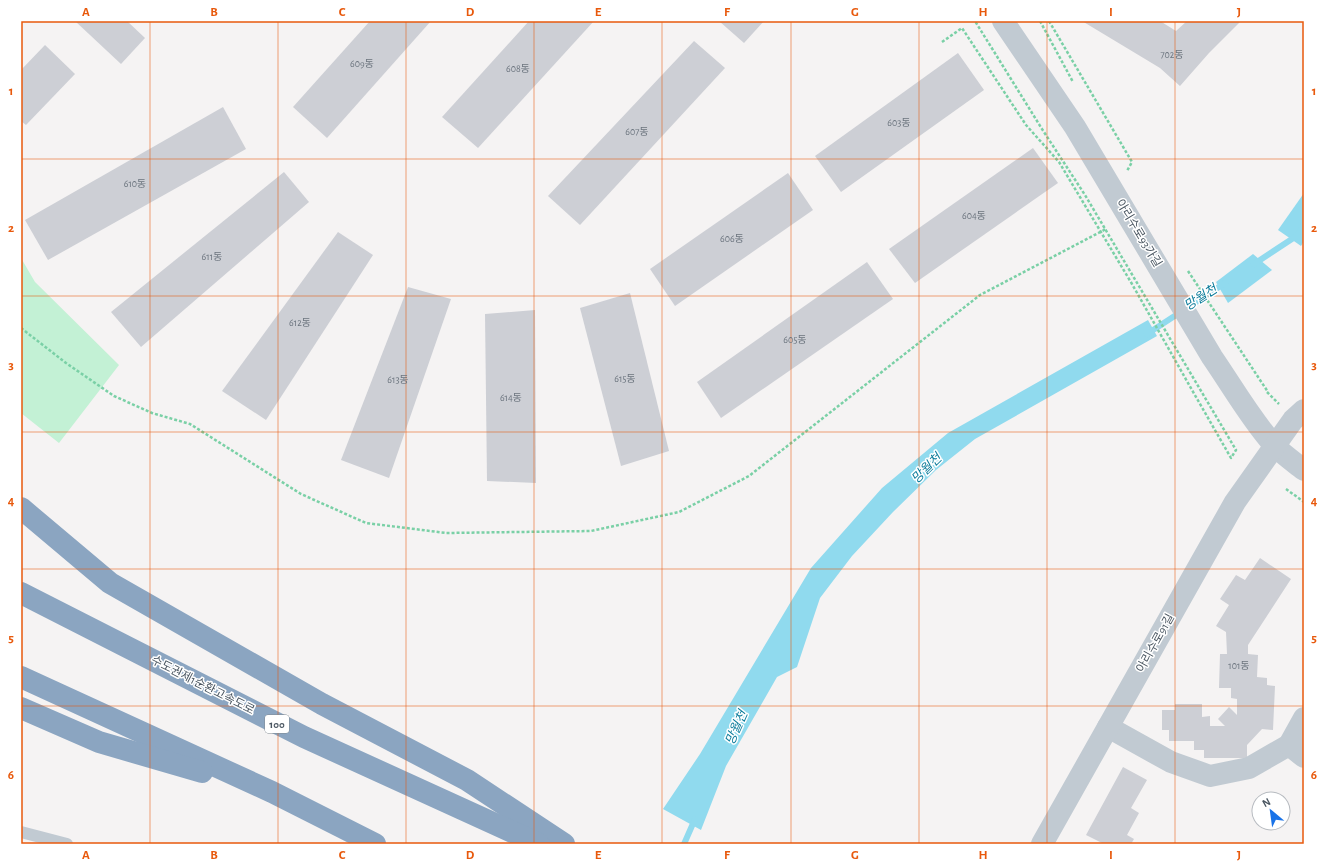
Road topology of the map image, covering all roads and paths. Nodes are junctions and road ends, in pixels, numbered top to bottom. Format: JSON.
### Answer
{"nodes":[{"id":1,"x":975,"y":21,"type":"edge"},
{"id":2,"x":1003,"y":21,"type":"edge"},
{"id":3,"x":1048,"y":21,"type":"edge"},
{"id":4,"x":942,"y":42,"type":"dead end"},
{"id":5,"x":1124,"y":175,"type":"dead end"},
{"id":6,"x":1106,"y":229,"type":"junction"},
{"id":7,"x":1101,"y":232,"type":"junction"},
{"id":8,"x":21,"y":328,"type":"edge"},
{"id":9,"x":1241,"y":349,"type":"dead end"},
{"id":10,"x":1265,"y":389,"type":"dead end"},
{"id":11,"x":1268,"y":392,"type":"junction"},
{"id":12,"x":1282,"y":407,"type":"dead end"},
{"id":13,"x":1304,"y":410,"type":"edge"},
{"id":14,"x":1274,"y":446,"type":"junction"},
{"id":15,"x":1304,"y":470,"type":"edge"},
{"id":16,"x":1286,"y":489,"type":"dead end"},
{"id":17,"x":1304,"y":502,"type":"edge"},
{"id":18,"x":21,"y":508,"type":"edge"},
{"id":19,"x":21,"y":593,"type":"edge"},
{"id":20,"x":21,"y":676,"type":"edge"},
{"id":21,"x":21,"y":708,"type":"edge"},
{"id":22,"x":1304,"y":718,"type":"edge"},
{"id":23,"x":1108,"y":727,"type":"junction"},
{"id":24,"x":1296,"y":751,"type":"edge"},
{"id":25,"x":272,"y":792,"type":"junction"},
{"id":26,"x":21,"y":832,"type":"edge"},
{"id":27,"x":67,"y":844,"type":"edge"},
{"id":28,"x":375,"y":844,"type":"edge"},
{"id":29,"x":539,"y":844,"type":"edge"},
{"id":30,"x":564,"y":844,"type":"edge"},
{"id":31,"x":1042,"y":844,"type":"edge"}],
"edges":[{"from":1,"to":6,"type":"path"},
{"from":2,"to":14,"type":"street","name":"아리수로93가길"},
{"from":3,"to":5,"type":"path"},
{"from":4,"to":7,"type":"path"},
{"from":6,"to":7,"type":"path"},
{"from":6,"to":7,"type":"path"},
{"from":7,"to":8,"type":"path"},
{"from":9,"to":11,"type":"path"},
{"from":10,"to":11,"type":"path"},
{"from":11,"to":12,"type":"path"},
{"from":13,"to":14,"type":"street"},
{"from":14,"to":15,"type":"street","name":"아리수로93가길"},
{"from":14,"to":23,"type":"street","name":"아리수로91길"},
{"from":16,"to":17,"type":"path"},
{"from":18,"to":30,"type":"highway"},
{"from":19,"to":29,"type":"highway","name":"수도권제1순환고속도로","number":"100"},
{"from":20,"to":25,"type":"highway"},
{"from":21,"to":25,"type":"highway"},
{"from":22,"to":24,"type":"street"},
{"from":23,"to":24,"type":"street"},
{"from":23,"to":31,"type":"street","name":"아리수로91길"},
{"from":25,"to":28,"type":"highway"},
{"from":26,"to":27,"type":"lane"}]}
